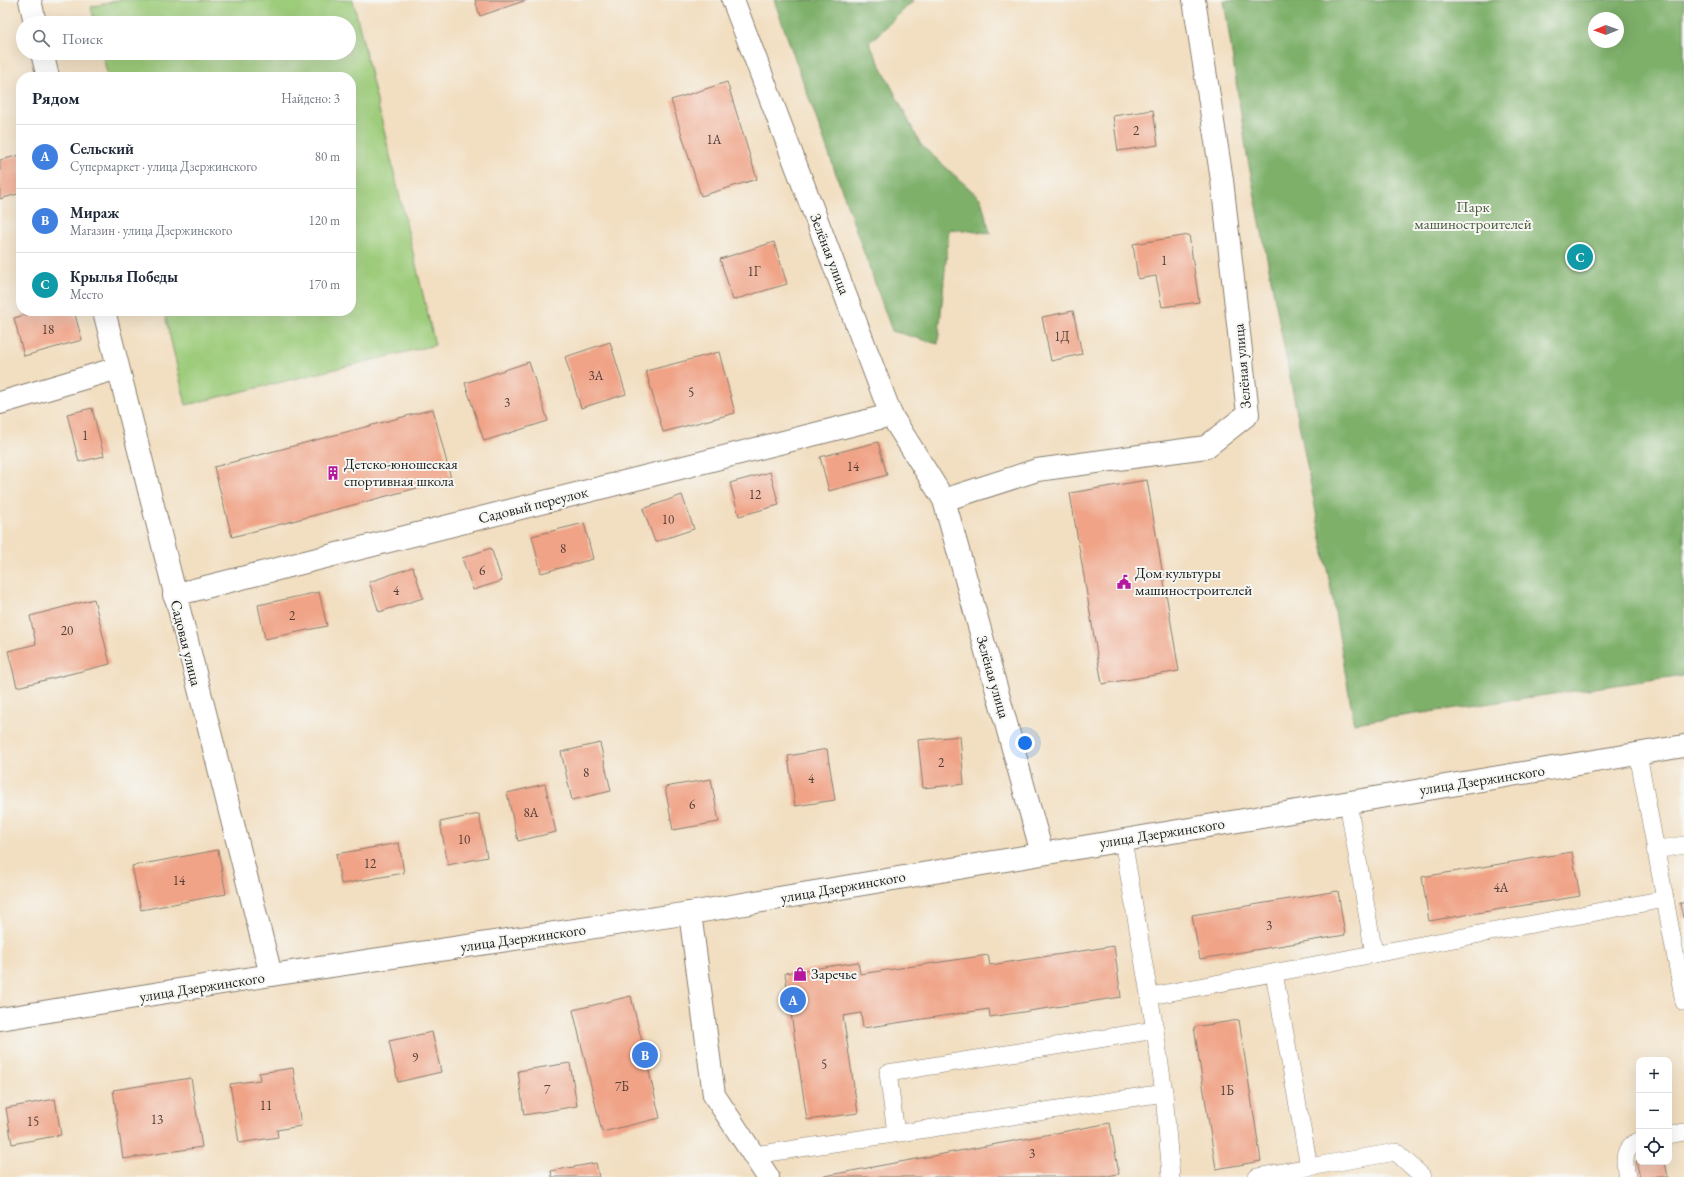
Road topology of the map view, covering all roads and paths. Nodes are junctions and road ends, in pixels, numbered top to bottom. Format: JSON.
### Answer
{"nodes":[{"id":1,"x":30,"y":0,"type":"edge"},
{"id":2,"x":733,"y":0,"type":"edge"},
{"id":3,"x":1194,"y":0,"type":"edge"},
{"id":4,"x":33,"y":16,"type":"edge"},
{"id":5,"x":44,"y":60,"type":"edge"},
{"id":6,"x":47,"y":72,"type":"edge"},
{"id":7,"x":105,"y":316,"type":"edge"},
{"id":8,"x":118,"y":368,"type":"junction"},
{"id":9,"x":0,"y":403,"type":"edge"},
{"id":10,"x":891,"y":415,"type":"junction"},
{"id":11,"x":944,"y":500,"type":"junction"},
{"id":12,"x":174,"y":595,"type":"junction"},
{"id":13,"x":1684,"y":746,"type":"edge"},
{"id":14,"x":1638,"y":754,"type":"junction"},
{"id":15,"x":1348,"y":802,"type":"junction"},
{"id":16,"x":1123,"y":840,"type":"junction"},
{"id":17,"x":1684,"y":845,"type":"edge"},
{"id":18,"x":1655,"y":850,"type":"junction"},
{"id":19,"x":1042,"y":853,"type":"junction"},
{"id":20,"x":1665,"y":899,"type":"junction"},
{"id":21,"x":690,"y":913,"type":"junction"},
{"id":22,"x":1374,"y":954,"type":"junction"},
{"id":23,"x":1274,"y":973,"type":"junction"},
{"id":24,"x":271,"y":975,"type":"junction"},
{"id":25,"x":1150,"y":996,"type":"junction"},
{"id":26,"x":1684,"y":1002,"type":"edge"},
{"id":27,"x":0,"y":1019,"type":"edge"},
{"id":28,"x":1155,"y":1030,"type":"junction"},
{"id":29,"x":1164,"y":1093,"type":"junction"},
{"id":30,"x":1684,"y":1132,"type":"edge"},
{"id":31,"x":896,"y":1133,"type":"junction"},
{"id":32,"x":1672,"y":1134,"type":"edge"},
{"id":33,"x":1636,"y":1143,"type":"edge"},
{"id":34,"x":754,"y":1155,"type":"junction"},
{"id":35,"x":1309,"y":1167,"type":"junction"},
{"id":36,"x":768,"y":1177,"type":"edge"},
{"id":37,"x":1171,"y":1177,"type":"edge"},
{"id":38,"x":1257,"y":1177,"type":"edge"},
{"id":39,"x":1423,"y":1177,"type":"edge"},
{"id":40,"x":1627,"y":1177,"type":"edge"}],
"edges":[{"from":1,"to":4,"type":"street"},
{"from":2,"to":10,"type":"street","name":"Зелёная улица"},
{"from":3,"to":11,"type":"street","name":"Зелёная улица"},
{"from":5,"to":6,"type":"street"},
{"from":7,"to":8,"type":"street","name":"Садовая улица"},
{"from":8,"to":9,"type":"street"},
{"from":8,"to":12,"type":"street","name":"Садовая улица"},
{"from":10,"to":11,"type":"street","name":"Зелёная улица"},
{"from":10,"to":12,"type":"street","name":"Садовый переулок"},
{"from":11,"to":19,"type":"street","name":"Зелёная улица"},
{"from":12,"to":24,"type":"street","name":"Садовая улица"},
{"from":13,"to":14,"type":"street","name":"улица Дзержинского"},
{"from":14,"to":15,"type":"street","name":"улица Дзержинского"},
{"from":14,"to":18,"type":"lane"},
{"from":15,"to":16,"type":"street","name":"улица Дзержинского"},
{"from":15,"to":22,"type":"lane"},
{"from":16,"to":19,"type":"street","name":"улица Дзержинского"},
{"from":16,"to":25,"type":"lane"},
{"from":17,"to":18,"type":"lane"},
{"from":18,"to":20,"type":"lane"},
{"from":19,"to":21,"type":"street","name":"улица Дзержинского"},
{"from":20,"to":22,"type":"lane"},
{"from":20,"to":26,"type":"lane"},
{"from":21,"to":24,"type":"street","name":"улица Дзержинского"},
{"from":21,"to":34,"type":"street"},
{"from":22,"to":23,"type":"lane"},
{"from":23,"to":25,"type":"lane"},
{"from":23,"to":35,"type":"lane"},
{"from":24,"to":27,"type":"street","name":"улица Дзержинского"},
{"from":25,"to":28,"type":"lane"},
{"from":28,"to":29,"type":"lane"},
{"from":28,"to":31,"type":"lane"},
{"from":29,"to":31,"type":"lane"},
{"from":29,"to":37,"type":"lane"},
{"from":30,"to":32,"type":"lane"},
{"from":31,"to":34,"type":"lane"},
{"from":33,"to":40,"type":"lane"},
{"from":34,"to":36,"type":"street"},
{"from":35,"to":38,"type":"lane"},
{"from":35,"to":39,"type":"lane"}]}
